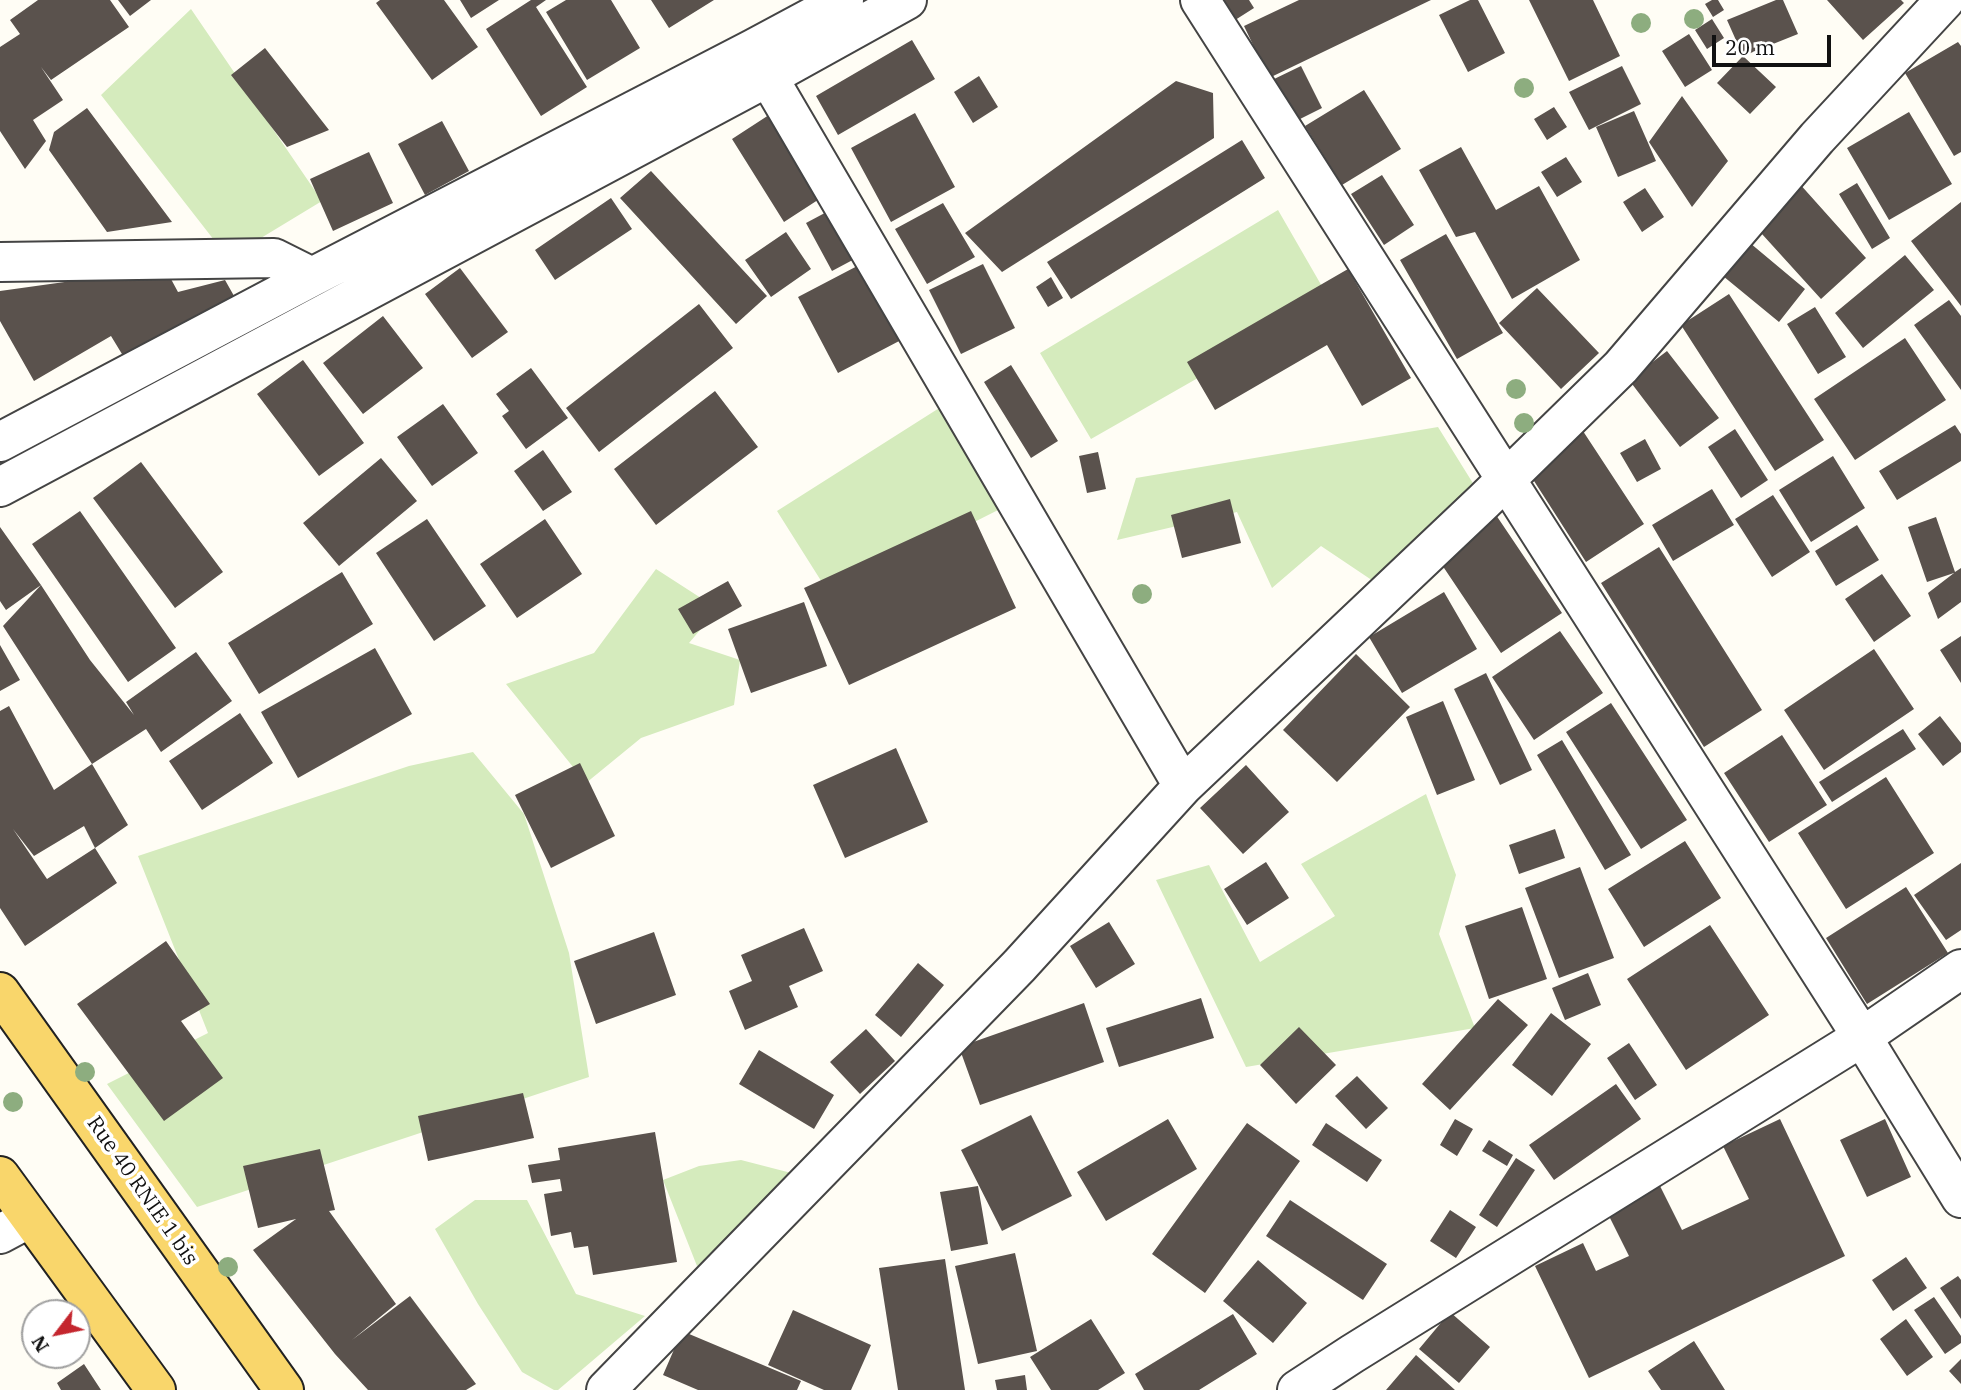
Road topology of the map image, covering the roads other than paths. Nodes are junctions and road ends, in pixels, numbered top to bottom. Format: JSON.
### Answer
{"nodes":[{"id":1,"x":844,"y":0,"type":"edge"},
{"id":2,"x":908,"y":0,"type":"edge"},
{"id":3,"x":1200,"y":0,"type":"edge"},
{"id":4,"x":1945,"y":0,"type":"edge"},
{"id":5,"x":768,"y":77,"type":"junction"},
{"id":6,"x":0,"y":262,"type":"edge"},
{"id":7,"x":312,"y":277,"type":"junction"},
{"id":8,"x":0,"y":442,"type":"edge"},
{"id":9,"x":1506,"y":479,"type":"junction"},
{"id":10,"x":0,"y":487,"type":"edge"},
{"id":11,"x":1183,"y":786,"type":"junction"},
{"id":12,"x":1961,"y":969,"type":"edge"},
{"id":13,"x":0,"y":992,"type":"edge"},
{"id":14,"x":1862,"y":1037,"type":"junction"},
{"id":15,"x":0,"y":1176,"type":"edge"},
{"id":16,"x":1961,"y":1198,"type":"edge"},
{"id":17,"x":15,"y":1226,"type":"edge"},
{"id":18,"x":1352,"y":1372,"type":"edge"},
{"id":19,"x":156,"y":1390,"type":"edge"},
{"id":20,"x":284,"y":1390,"type":"edge"},
{"id":21,"x":606,"y":1390,"type":"edge"},
{"id":22,"x":1297,"y":1390,"type":"edge"}],
"edges":[{"from":1,"to":7,"type":"street"},
{"from":2,"to":5,"type":"street"},
{"from":3,"to":9,"type":"street"},
{"from":4,"to":9,"type":"street"},
{"from":5,"to":10,"type":"street"},
{"from":5,"to":11,"type":"street"},
{"from":6,"to":7,"type":"street"},
{"from":7,"to":8,"type":"street"},
{"from":9,"to":11,"type":"street"},
{"from":9,"to":14,"type":"street"},
{"from":11,"to":21,"type":"street"},
{"from":12,"to":14,"type":"street"},
{"from":13,"to":20,"type":"main road","name":"Rue 40 RNIE 1 bis"},
{"from":14,"to":16,"type":"street"},
{"from":14,"to":18,"type":"street"},
{"from":15,"to":17,"type":"main road"},
{"from":17,"to":19,"type":"main road"},
{"from":18,"to":22,"type":"street"}]}
